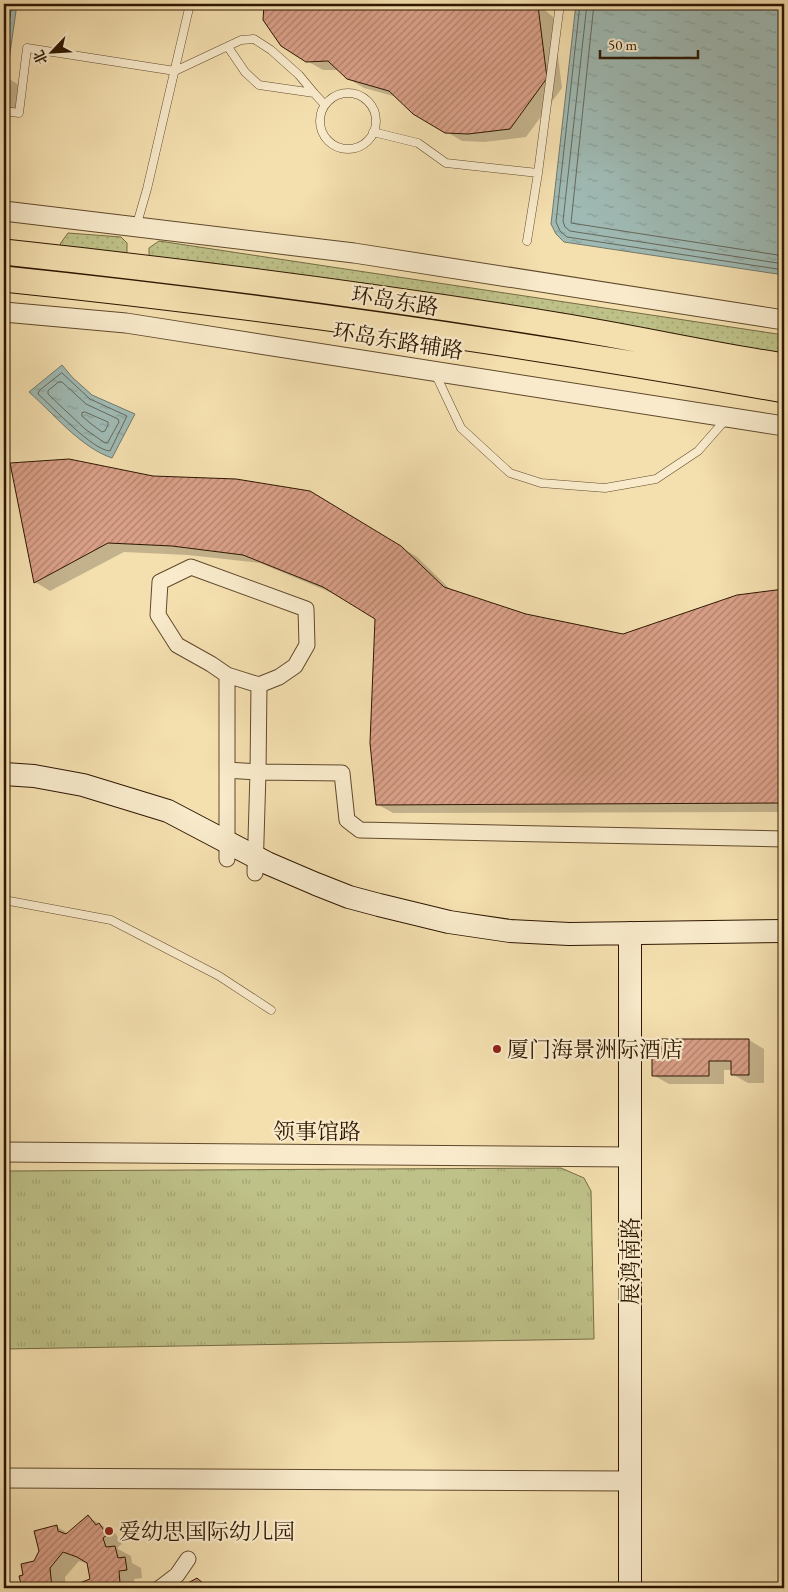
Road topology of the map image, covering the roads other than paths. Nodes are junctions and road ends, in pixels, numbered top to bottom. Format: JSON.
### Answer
{"nodes":[{"id":1,"x":190,"y":4,"type":"edge"},
{"id":2,"x":560,"y":4,"type":"edge"},
{"id":3,"x":228,"y":47,"type":"junction"},
{"id":4,"x":175,"y":71,"type":"junction"},
{"id":5,"x":314,"y":93,"type":"junction"},
{"id":6,"x":325,"y":105,"type":"junction"},
{"id":7,"x":4,"y":111,"type":"edge"},
{"id":8,"x":374,"y":132,"type":"junction"},
{"id":9,"x":538,"y":173,"type":"junction"},
{"id":10,"x":4,"y":211,"type":"edge"},
{"id":11,"x":136,"y":227,"type":"junction"},
{"id":12,"x":527,"y":241,"type":"dead end"},
{"id":13,"x":4,"y":252,"type":"edge"},
{"id":14,"x":4,"y":279,"type":"edge"},
{"id":15,"x":4,"y":312,"type":"edge"},
{"id":16,"x":784,"y":320,"type":"edge"},
{"id":17,"x":784,"y":366,"type":"edge"},
{"id":18,"x":434,"y":371,"type":"junction"},
{"id":19,"x":784,"y":390,"type":"edge"},
{"id":20,"x":728,"y":417,"type":"junction"},
{"id":21,"x":784,"y":426,"type":"edge"},
{"id":22,"x":227,"y":675,"type":"junction"},
{"id":23,"x":259,"y":685,"type":"junction"},
{"id":24,"x":227,"y":770,"type":"junction"},
{"id":25,"x":258,"y":772,"type":"junction"},
{"id":26,"x":4,"y":774,"type":"edge"},
{"id":27,"x":4,"y":788,"type":"edge"},
{"id":28,"x":784,"y":839,"type":"edge"},
{"id":29,"x":227,"y":850,"type":"junction"},
{"id":30,"x":256,"y":865,"type":"junction"},
{"id":31,"x":4,"y":900,"type":"edge"},
{"id":32,"x":784,"y":931,"type":"edge"},
{"id":33,"x":623,"y":940,"type":"junction"},
{"id":34,"x":784,"y":945,"type":"edge"},
{"id":35,"x":271,"y":1010,"type":"dead end"},
{"id":36,"x":4,"y":1152,"type":"edge"},
{"id":37,"x":623,"y":1157,"type":"junction"},
{"id":38,"x":4,"y":1478,"type":"edge"},
{"id":39,"x":622,"y":1481,"type":"junction"},
{"id":40,"x":188,"y":1559,"type":"dead end"},
{"id":41,"x":160,"y":1588,"type":"edge"},
{"id":42,"x":615,"y":1588,"type":"edge"},
{"id":43,"x":630,"y":1588,"type":"edge"}],
"edges":[{"from":1,"to":4,"type":"lane"},
{"from":2,"to":9,"type":"lane"},
{"from":3,"to":4,"type":"lane"},
{"from":3,"to":5,"type":"lane"},
{"from":3,"to":5,"type":"lane"},
{"from":4,"to":7,"type":"lane"},
{"from":4,"to":11,"type":"lane"},
{"from":5,"to":6,"type":"lane"},
{"from":6,"to":8,"type":"lane"},
{"from":6,"to":8,"type":"lane"},
{"from":8,"to":9,"type":"lane"},
{"from":9,"to":12,"type":"lane"},
{"from":10,"to":11,"type":"street"},
{"from":11,"to":16,"type":"street"},
{"from":13,"to":17,"type":"main road","name":"环岛东路"},
{"from":14,"to":19,"type":"main road","name":"环岛东路"},
{"from":15,"to":18,"type":"street","name":"环岛东路辅路"},
{"from":18,"to":20,"type":"street","name":"环岛东路辅路"},
{"from":18,"to":20,"type":"lane"},
{"from":20,"to":21,"type":"street","name":"环岛东路辅路"},
{"from":22,"to":23,"type":"street"},
{"from":22,"to":23,"type":"street"},
{"from":22,"to":24,"type":"street"},
{"from":23,"to":25,"type":"street"},
{"from":24,"to":25,"type":"street"},
{"from":24,"to":29,"type":"street"},
{"from":25,"to":28,"type":"street"},
{"from":25,"to":30,"type":"street"},
{"from":26,"to":29,"type":"main road"},
{"from":27,"to":29,"type":"main road"},
{"from":29,"to":30,"type":"main road"},
{"from":30,"to":33,"type":"main road"},
{"from":31,"to":35,"type":"lane"},
{"from":32,"to":33,"type":"main road"},
{"from":33,"to":34,"type":"main road"},
{"from":33,"to":37,"type":"main road","name":"展鸿南路"},
{"from":36,"to":37,"type":"street","name":"领事馆路"},
{"from":37,"to":39,"type":"main road","name":"展鸿南路"},
{"from":38,"to":39,"type":"street"},
{"from":39,"to":42,"type":"main road","name":"展鸿南路"},
{"from":39,"to":43,"type":"main road","name":"展鸿南路"},
{"from":40,"to":41,"type":"street"}]}
